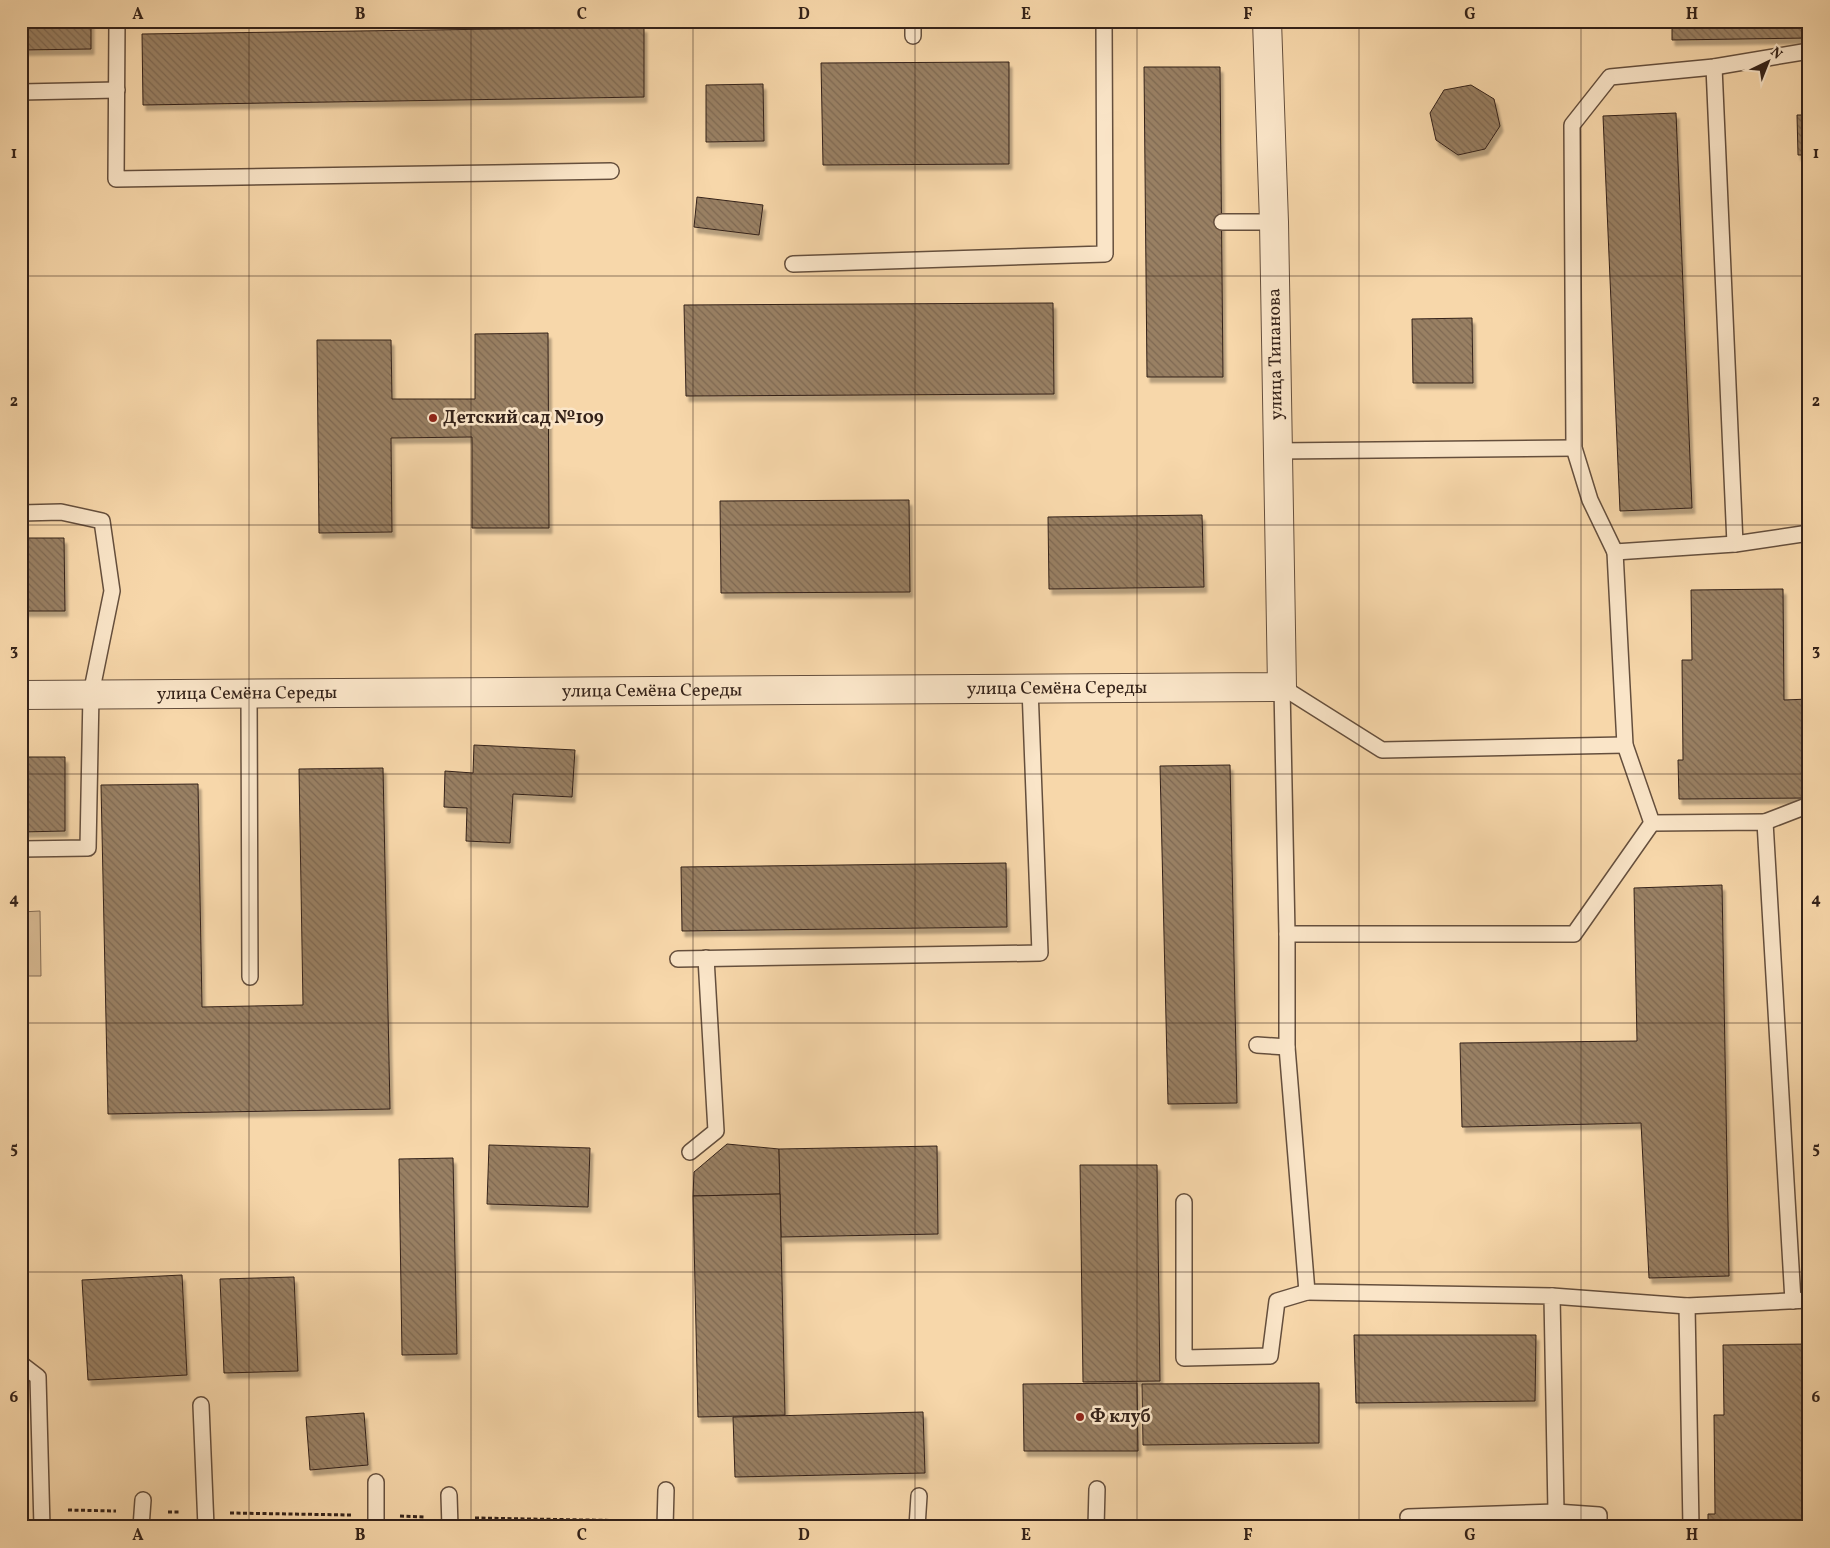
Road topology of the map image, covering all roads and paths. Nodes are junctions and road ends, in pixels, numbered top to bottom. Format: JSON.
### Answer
{"nodes":[{"id":1,"x":117,"y":21,"type":"edge"},
{"id":2,"x":1104,"y":21,"type":"edge"},
{"id":3,"x":1268,"y":21,"type":"edge"},
{"id":4,"x":1809,"y":51,"type":"edge"},
{"id":5,"x":1714,"y":67,"type":"junction"},
{"id":6,"x":117,"y":90,"type":"junction"},
{"id":7,"x":21,"y":92,"type":"edge"},
{"id":8,"x":612,"y":171,"type":"dead end"},
{"id":9,"x":1222,"y":222,"type":"dead end"},
{"id":10,"x":1274,"y":222,"type":"junction"},
{"id":11,"x":793,"y":264,"type":"dead end"},
{"id":12,"x":1574,"y":448,"type":"junction"},
{"id":13,"x":1278,"y":451,"type":"junction"},
{"id":14,"x":21,"y":513,"type":"edge"},
{"id":15,"x":1809,"y":533,"type":"edge"},
{"id":16,"x":1735,"y":544,"type":"junction"},
{"id":17,"x":1615,"y":552,"type":"junction"},
{"id":18,"x":1282,"y":687,"type":"junction"},
{"id":19,"x":1030,"y":688,"type":"junction"},
{"id":20,"x":249,"y":693,"type":"junction"},
{"id":21,"x":91,"y":694,"type":"junction"},
{"id":22,"x":21,"y":695,"type":"edge"},
{"id":23,"x":1625,"y":745,"type":"junction"},
{"id":24,"x":1809,"y":805,"type":"edge"},
{"id":25,"x":1765,"y":822,"type":"junction"},
{"id":26,"x":1652,"y":823,"type":"junction"},
{"id":27,"x":21,"y":849,"type":"edge"},
{"id":28,"x":1287,"y":934,"type":"junction"},
{"id":29,"x":706,"y":958,"type":"junction"},
{"id":30,"x":678,"y":959,"type":"dead end"},
{"id":31,"x":250,"y":977,"type":"dead end"},
{"id":32,"x":1258,"y":1045,"type":"dead end"},
{"id":33,"x":1287,"y":1047,"type":"junction"},
{"id":34,"x":690,"y":1152,"type":"dead end"},
{"id":35,"x":1184,"y":1202,"type":"dead end"},
{"id":36,"x":1307,"y":1292,"type":"junction"},
{"id":37,"x":1552,"y":1296,"type":"junction"},
{"id":38,"x":1793,"y":1300,"type":"junction"},
{"id":39,"x":1809,"y":1300,"type":"edge"},
{"id":40,"x":1688,"y":1306,"type":"junction"},
{"id":41,"x":21,"y":1364,"type":"edge"},
{"id":42,"x":201,"y":1405,"type":"dead end"},
{"id":43,"x":376,"y":1482,"type":"dead end"},
{"id":44,"x":1097,"y":1489,"type":"dead end"},
{"id":45,"x":666,"y":1490,"type":"dead end"},
{"id":46,"x":449,"y":1495,"type":"dead end"},
{"id":47,"x":919,"y":1496,"type":"dead end"},
{"id":48,"x":143,"y":1506,"type":"junction"},
{"id":49,"x":42,"y":1511,"type":"junction"},
{"id":50,"x":1556,"y":1512,"type":"junction"},
{"id":51,"x":1408,"y":1517,"type":"dead end"},
{"id":52,"x":205,"y":1520,"type":"edge"},
{"id":53,"x":376,"y":1521,"type":"edge"},
{"id":54,"x":450,"y":1522,"type":"edge"},
{"id":55,"x":665,"y":1524,"type":"edge"},
{"id":56,"x":42,"y":1527,"type":"edge"},
{"id":57,"x":141,"y":1527,"type":"edge"},
{"id":58,"x":784,"y":1527,"type":"edge"},
{"id":59,"x":917,"y":1527,"type":"edge"},
{"id":60,"x":1096,"y":1527,"type":"edge"},
{"id":61,"x":1183,"y":1527,"type":"edge"},
{"id":62,"x":1197,"y":1527,"type":"edge"},
{"id":63,"x":1599,"y":1527,"type":"edge"},
{"id":64,"x":1691,"y":1527,"type":"edge"}],
"edges":[{"from":1,"to":6,"type":"lane"},
{"from":2,"to":11,"type":"lane"},
{"from":3,"to":10,"type":"street","name":"улица Типанова"},
{"from":4,"to":5,"type":"lane"},
{"from":5,"to":12,"type":"lane"},
{"from":5,"to":16,"type":"lane"},
{"from":6,"to":7,"type":"lane"},
{"from":6,"to":8,"type":"lane"},
{"from":9,"to":10,"type":"lane"},
{"from":10,"to":13,"type":"street","name":"улица Типанова"},
{"from":12,"to":13,"type":"lane"},
{"from":12,"to":17,"type":"lane"},
{"from":13,"to":18,"type":"street","name":"улица Типанова"},
{"from":14,"to":21,"type":"lane"},
{"from":15,"to":16,"type":"lane"},
{"from":16,"to":17,"type":"lane"},
{"from":17,"to":23,"type":"lane"},
{"from":18,"to":19,"type":"street","name":"улица Семёна Середы"},
{"from":18,"to":23,"type":"lane"},
{"from":18,"to":28,"type":"lane"},
{"from":19,"to":20,"type":"street","name":"улица Семёна Середы"},
{"from":19,"to":29,"type":"lane"},
{"from":20,"to":21,"type":"street","name":"улица Семёна Середы"},
{"from":20,"to":31,"type":"lane"},
{"from":21,"to":22,"type":"street","name":"улица Семёна Середы"},
{"from":21,"to":27,"type":"lane"},
{"from":23,"to":26,"type":"lane"},
{"from":24,"to":25,"type":"lane"},
{"from":25,"to":26,"type":"lane"},
{"from":25,"to":38,"type":"lane"},
{"from":26,"to":28,"type":"lane"},
{"from":28,"to":33,"type":"lane"},
{"from":29,"to":30,"type":"lane"},
{"from":29,"to":34,"type":"lane"},
{"from":32,"to":33,"type":"lane"},
{"from":33,"to":36,"type":"lane"},
{"from":35,"to":36,"type":"lane"},
{"from":36,"to":37,"type":"lane"},
{"from":37,"to":40,"type":"lane"},
{"from":37,"to":50,"type":"lane"},
{"from":38,"to":39,"type":"lane"},
{"from":38,"to":40,"type":"lane"},
{"from":40,"to":64,"type":"lane"},
{"from":41,"to":49,"type":"lane"},
{"from":42,"to":52,"type":"lane"},
{"from":43,"to":53,"type":"lane"},
{"from":44,"to":60,"type":"lane"},
{"from":45,"to":55,"type":"lane"},
{"from":46,"to":54,"type":"lane"},
{"from":47,"to":59,"type":"lane"},
{"from":48,"to":49,"type":"path"},
{"from":48,"to":52,"type":"path"},
{"from":48,"to":57,"type":"lane"},
{"from":49,"to":56,"type":"lane"},
{"from":50,"to":51,"type":"lane"},
{"from":50,"to":63,"type":"lane"},
{"from":52,"to":53,"type":"path"},
{"from":53,"to":54,"type":"path"},
{"from":54,"to":55,"type":"path"},
{"from":55,"to":58,"type":"path"},
{"from":61,"to":62,"type":"path"}]}
